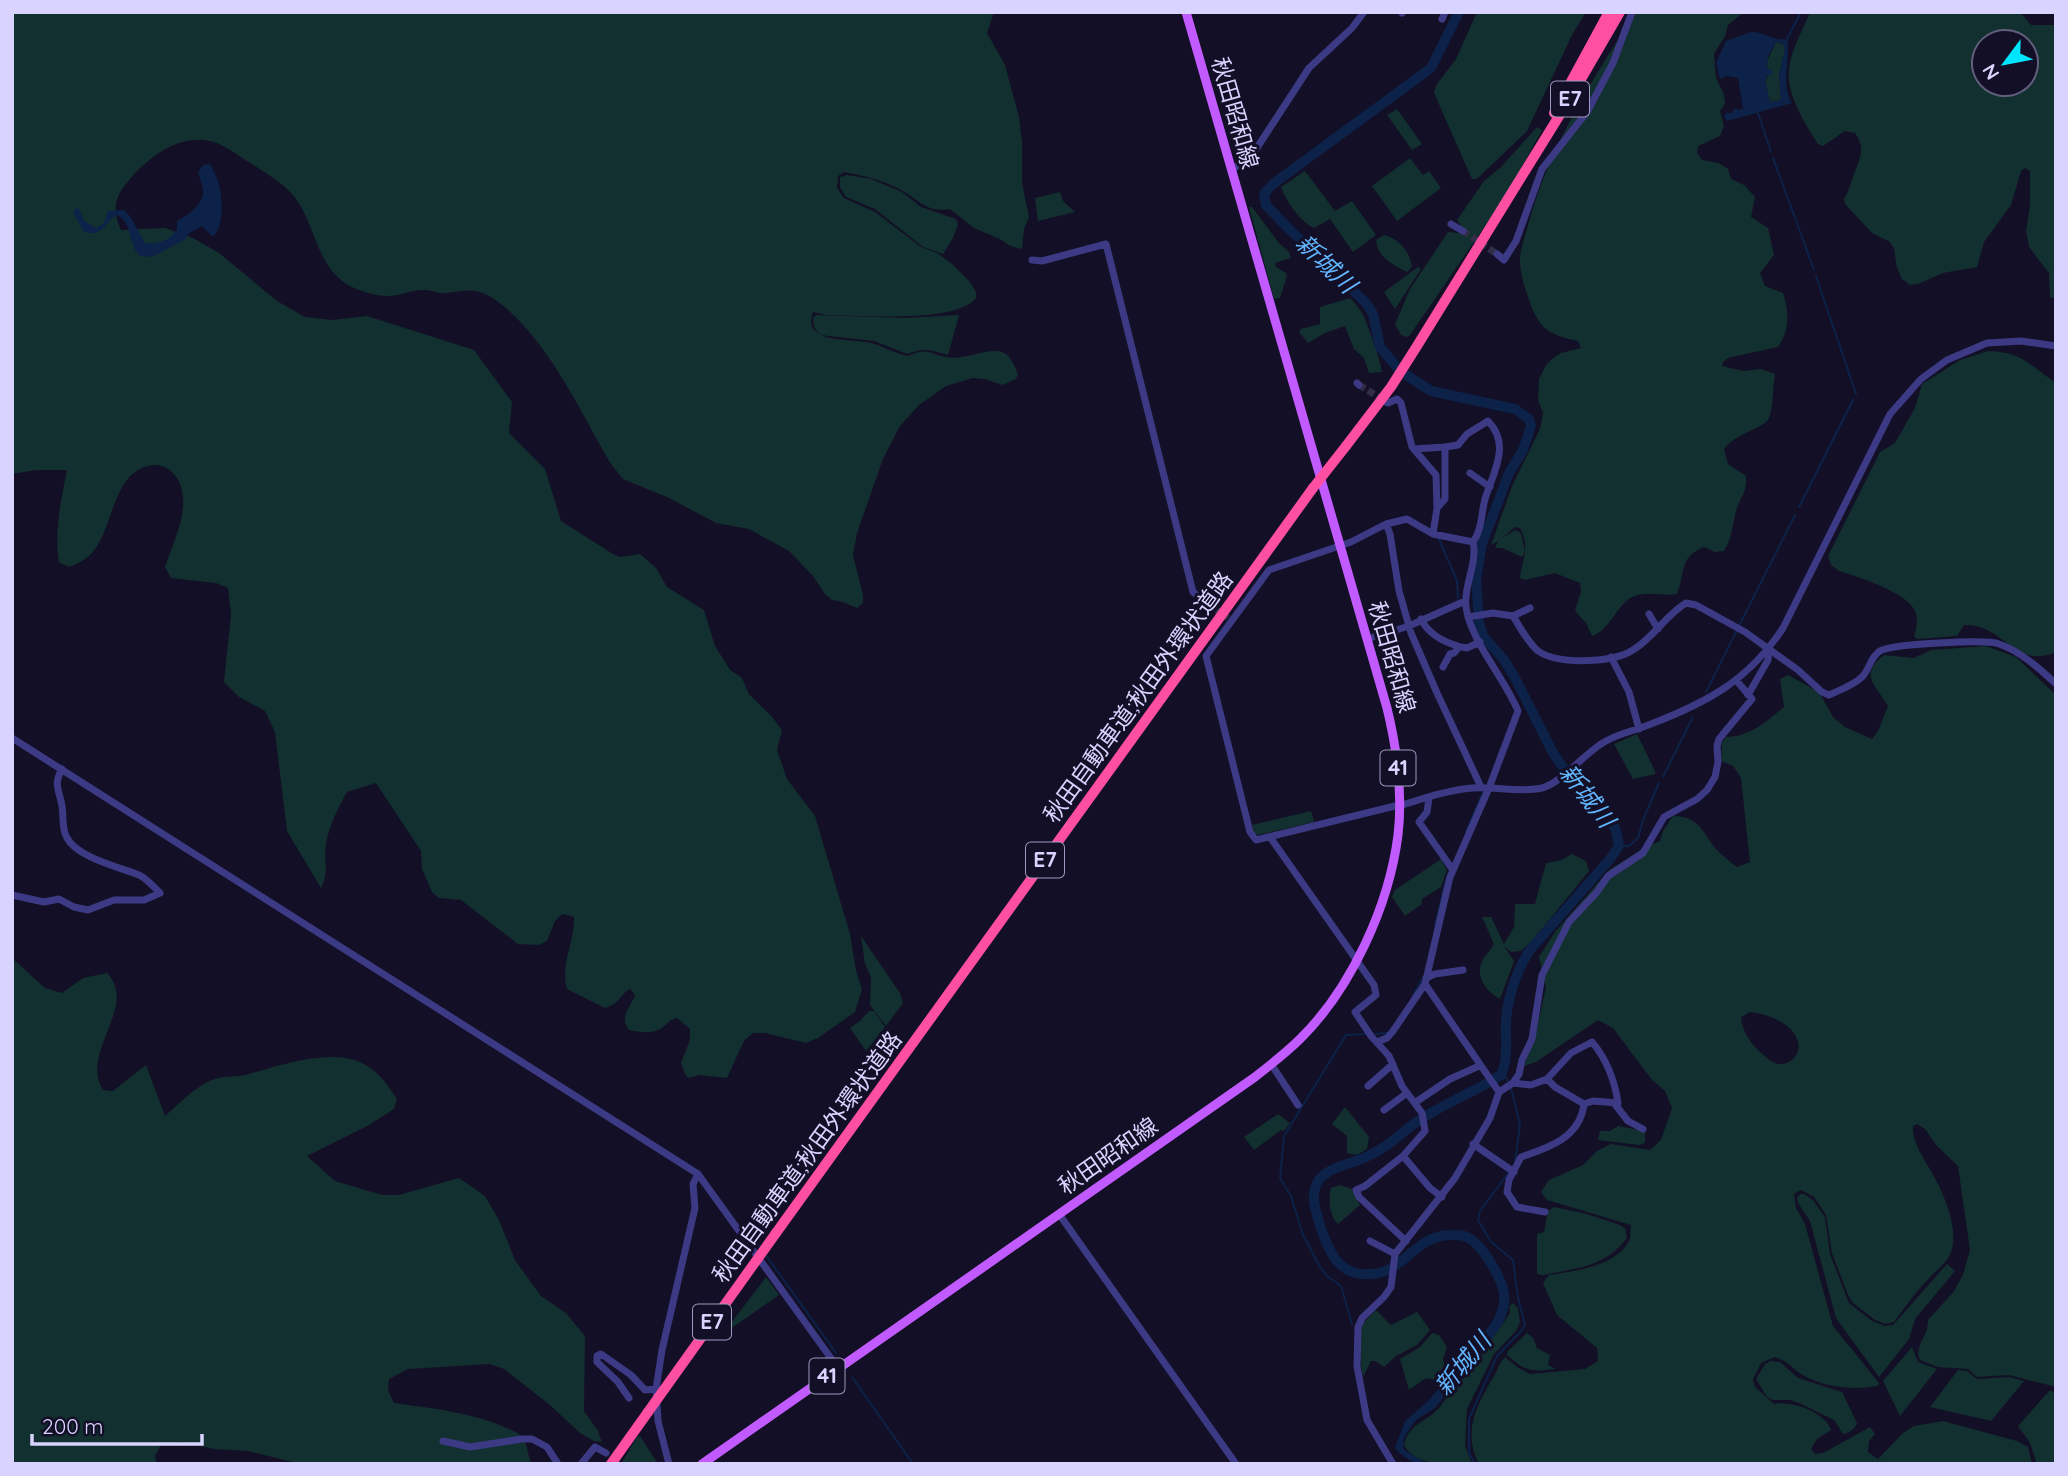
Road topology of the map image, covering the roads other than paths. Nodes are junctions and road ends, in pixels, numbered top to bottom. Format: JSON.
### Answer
{"nodes":[{"id":1,"x":1186,"y":12,"type":"edge"},
{"id":2,"x":1364,"y":12,"type":"edge"},
{"id":3,"x":1609,"y":12,"type":"edge"},
{"id":4,"x":1620,"y":12,"type":"edge"},
{"id":5,"x":1632,"y":12,"type":"edge"},
{"id":6,"x":1231,"y":170,"type":"junction"},
{"id":7,"x":1517,"y":185,"type":"junction"},
{"id":8,"x":1451,"y":224,"type":"dead end"},
{"id":9,"x":1462,"y":231,"type":"tunnel mouth"},
{"id":10,"x":1497,"y":254,"type":"dead end"},
{"id":11,"x":1032,"y":260,"type":"dead end"},
{"id":12,"x":2056,"y":346,"type":"edge"},
{"id":13,"x":1384,"y":401,"type":"tunnel mouth"},
{"id":14,"x":1445,"y":447,"type":"junction"},
{"id":15,"x":1414,"y":449,"type":"junction"},
{"id":16,"x":1470,"y":473,"type":"dead end"},
{"id":17,"x":1490,"y":487,"type":"junction"},
{"id":18,"x":1437,"y":508,"type":"junction"},
{"id":19,"x":1386,"y":524,"type":"junction"},
{"id":20,"x":1433,"y":534,"type":"junction"},
{"id":21,"x":1473,"y":542,"type":"junction"},
{"id":22,"x":1340,"y":546,"type":"junction"},
{"id":23,"x":1465,"y":601,"type":"junction"},
{"id":24,"x":1208,"y":604,"type":"tunnel mouth"},
{"id":25,"x":1531,"y":608,"type":"dead end"},
{"id":26,"x":1649,"y":614,"type":"dead end"},
{"id":27,"x":1513,"y":616,"type":"junction"},
{"id":28,"x":1470,"y":617,"type":"junction"},
{"id":29,"x":1421,"y":619,"type":"junction"},
{"id":30,"x":1409,"y":626,"type":"junction"},
{"id":31,"x":1658,"y":629,"type":"junction"},
{"id":32,"x":1367,"y":639,"type":"junction"},
{"id":33,"x":1480,"y":642,"type":"junction"},
{"id":34,"x":1459,"y":646,"type":"junction"},
{"id":35,"x":1769,"y":649,"type":"junction"},
{"id":36,"x":1611,"y":657,"type":"junction"},
{"id":37,"x":1443,"y":667,"type":"dead end"},
{"id":38,"x":1736,"y":680,"type":"junction"},
{"id":39,"x":2056,"y":684,"type":"edge"},
{"id":40,"x":1748,"y":695,"type":"junction"},
{"id":41,"x":1639,"y":729,"type":"junction"},
{"id":42,"x":12,"y":738,"type":"edge"},
{"id":43,"x":62,"y":769,"type":"junction"},
{"id":44,"x":1485,"y":788,"type":"junction"},
{"id":45,"x":1429,"y":798,"type":"junction"},
{"id":46,"x":1399,"y":805,"type":"junction"},
{"id":47,"x":1270,"y":837,"type":"junction"},
{"id":48,"x":1453,"y":870,"type":"junction"},
{"id":49,"x":12,"y":895,"type":"edge"},
{"id":50,"x":1357,"y":960,"type":"junction"},
{"id":51,"x":1463,"y":970,"type":"dead end"},
{"id":52,"x":1426,"y":981,"type":"junction"},
{"id":53,"x":1377,"y":1042,"type":"junction"},
{"id":54,"x":1271,"y":1064,"type":"junction"},
{"id":55,"x":1392,"y":1064,"type":"junction"},
{"id":56,"x":1479,"y":1066,"type":"junction"},
{"id":57,"x":1547,"y":1079,"type":"junction"},
{"id":58,"x":1513,"y":1083,"type":"junction"},
{"id":59,"x":1368,"y":1086,"type":"dead end"},
{"id":60,"x":1500,"y":1090,"type":"junction"},
{"id":61,"x":1407,"y":1093,"type":"junction"},
{"id":62,"x":1416,"y":1102,"type":"junction"},
{"id":63,"x":1614,"y":1103,"type":"junction"},
{"id":64,"x":1584,"y":1104,"type":"junction"},
{"id":65,"x":1298,"y":1105,"type":"dead end"},
{"id":66,"x":1384,"y":1110,"type":"dead end"},
{"id":67,"x":1643,"y":1129,"type":"dead end"},
{"id":68,"x":1474,"y":1144,"type":"junction"},
{"id":69,"x":1403,"y":1156,"type":"junction"},
{"id":70,"x":1514,"y":1172,"type":"junction"},
{"id":71,"x":698,"y":1174,"type":"junction"},
{"id":72,"x":1442,"y":1197,"type":"junction"},
{"id":73,"x":1545,"y":1212,"type":"dead end"},
{"id":74,"x":1059,"y":1214,"type":"junction"},
{"id":75,"x":1370,"y":1241,"type":"dead end"},
{"id":76,"x":1406,"y":1241,"type":"junction"},
{"id":77,"x":1394,"y":1256,"type":"junction"},
{"id":78,"x":838,"y":1368,"type":"junction"},
{"id":79,"x":656,"y":1389,"type":"junction"},
{"id":80,"x":629,"y":1398,"type":"dead end"},
{"id":81,"x":443,"y":1441,"type":"dead end"},
{"id":82,"x":606,"y":1453,"type":"dead end"},
{"id":83,"x":558,"y":1464,"type":"edge"},
{"id":84,"x":581,"y":1464,"type":"edge"},
{"id":85,"x":611,"y":1464,"type":"edge"},
{"id":86,"x":669,"y":1464,"type":"edge"},
{"id":87,"x":702,"y":1464,"type":"edge"},
{"id":88,"x":1236,"y":1464,"type":"edge"},
{"id":89,"x":1393,"y":1464,"type":"edge"}],
"edges":[{"from":1,"to":6,"type":"main road","name":"秋田昭和線","number":"41"},
{"from":2,"to":6,"type":"street"},
{"from":3,"to":7,"type":"highway","name":"秋田自動車道;秋田外環状道路","number":"E7"},
{"from":4,"to":7,"type":"highway","name":"秋田自動車道;秋田外環状道路","number":"E7"},
{"from":5,"to":10,"type":"street"},
{"from":6,"to":22,"type":"main road","name":"秋田昭和線","number":"41"},
{"from":7,"to":85,"type":"highway","name":"秋田自動車道;秋田外環状道路","number":"E7","bridge":true},
{"from":8,"to":9,"type":"street"},
{"from":11,"to":24,"type":"street"},
{"from":12,"to":35,"type":"street"},
{"from":13,"to":15,"type":"street"},
{"from":14,"to":15,"type":"street"},
{"from":14,"to":17,"type":"street"},
{"from":14,"to":18,"type":"street"},
{"from":15,"to":18,"type":"street"},
{"from":16,"to":17,"type":"street"},
{"from":17,"to":21,"type":"street"},
{"from":18,"to":20,"type":"street"},
{"from":19,"to":20,"type":"street"},
{"from":19,"to":22,"type":"street"},
{"from":19,"to":30,"type":"street"},
{"from":20,"to":21,"type":"street"},
{"from":21,"to":23,"type":"street"},
{"from":22,"to":32,"type":"main road","name":"秋田昭和線","number":"41"},
{"from":22,"to":47,"type":"street"},
{"from":23,"to":28,"type":"street"},
{"from":23,"to":29,"type":"street"},
{"from":25,"to":27,"type":"street"},
{"from":26,"to":31,"type":"street"},
{"from":27,"to":28,"type":"street"},
{"from":27,"to":36,"type":"street"},
{"from":28,"to":33,"type":"street"},
{"from":29,"to":30,"type":"street"},
{"from":29,"to":34,"type":"street"},
{"from":30,"to":32,"type":"street"},
{"from":30,"to":44,"type":"street"},
{"from":31,"to":35,"type":"street"},
{"from":31,"to":36,"type":"street"},
{"from":32,"to":46,"type":"main road","name":"秋田昭和線","number":"41"},
{"from":33,"to":34,"type":"street"},
{"from":33,"to":44,"type":"street"},
{"from":34,"to":37,"type":"street"},
{"from":35,"to":38,"type":"street"},
{"from":35,"to":39,"type":"street"},
{"from":35,"to":40,"type":"street"},
{"from":36,"to":41,"type":"street"},
{"from":38,"to":40,"type":"street"},
{"from":38,"to":41,"type":"street"},
{"from":40,"to":58,"type":"street"},
{"from":41,"to":44,"type":"street"},
{"from":42,"to":43,"type":"street"},
{"from":43,"to":49,"type":"street"},
{"from":43,"to":71,"type":"street"},
{"from":44,"to":45,"type":"street"},
{"from":44,"to":48,"type":"street"},
{"from":45,"to":46,"type":"street"},
{"from":45,"to":48,"type":"street"},
{"from":46,"to":47,"type":"street"},
{"from":46,"to":50,"type":"main road","name":"秋田昭和線","number":"41"},
{"from":47,"to":50,"type":"street"},
{"from":48,"to":52,"type":"street"},
{"from":50,"to":53,"type":"street"},
{"from":50,"to":54,"type":"main road","name":"秋田昭和線","number":"41"},
{"from":51,"to":52,"type":"street"},
{"from":52,"to":53,"type":"street"},
{"from":52,"to":56,"type":"street"},
{"from":53,"to":55,"type":"street"},
{"from":54,"to":65,"type":"street"},
{"from":54,"to":74,"type":"main road","name":"秋田昭和線","number":"41"},
{"from":55,"to":59,"type":"street"},
{"from":55,"to":61,"type":"street"},
{"from":56,"to":60,"type":"street"},
{"from":56,"to":62,"type":"street"},
{"from":57,"to":58,"type":"street"},
{"from":57,"to":63,"type":"street"},
{"from":57,"to":64,"type":"street"},
{"from":58,"to":60,"type":"street"},
{"from":60,"to":68,"type":"street"},
{"from":61,"to":62,"type":"street"},
{"from":61,"to":66,"type":"street"},
{"from":62,"to":69,"type":"street"},
{"from":63,"to":64,"type":"street"},
{"from":63,"to":67,"type":"street"},
{"from":64,"to":70,"type":"street"},
{"from":68,"to":70,"type":"street"},
{"from":68,"to":72,"type":"street"},
{"from":69,"to":72,"type":"street"},
{"from":69,"to":76,"type":"street"},
{"from":70,"to":73,"type":"street"},
{"from":71,"to":78,"type":"street"},
{"from":71,"to":79,"type":"street"},
{"from":72,"to":76,"type":"street"},
{"from":74,"to":78,"type":"main road","name":"秋田昭和線","number":"41"},
{"from":74,"to":88,"type":"street"},
{"from":75,"to":77,"type":"street"},
{"from":76,"to":77,"type":"street"},
{"from":77,"to":89,"type":"street"},
{"from":78,"to":87,"type":"main road","name":"秋田昭和線","number":"41"},
{"from":79,"to":80,"type":"street"},
{"from":79,"to":86,"type":"street"},
{"from":81,"to":83,"type":"street"},
{"from":82,"to":84,"type":"street"}]}
